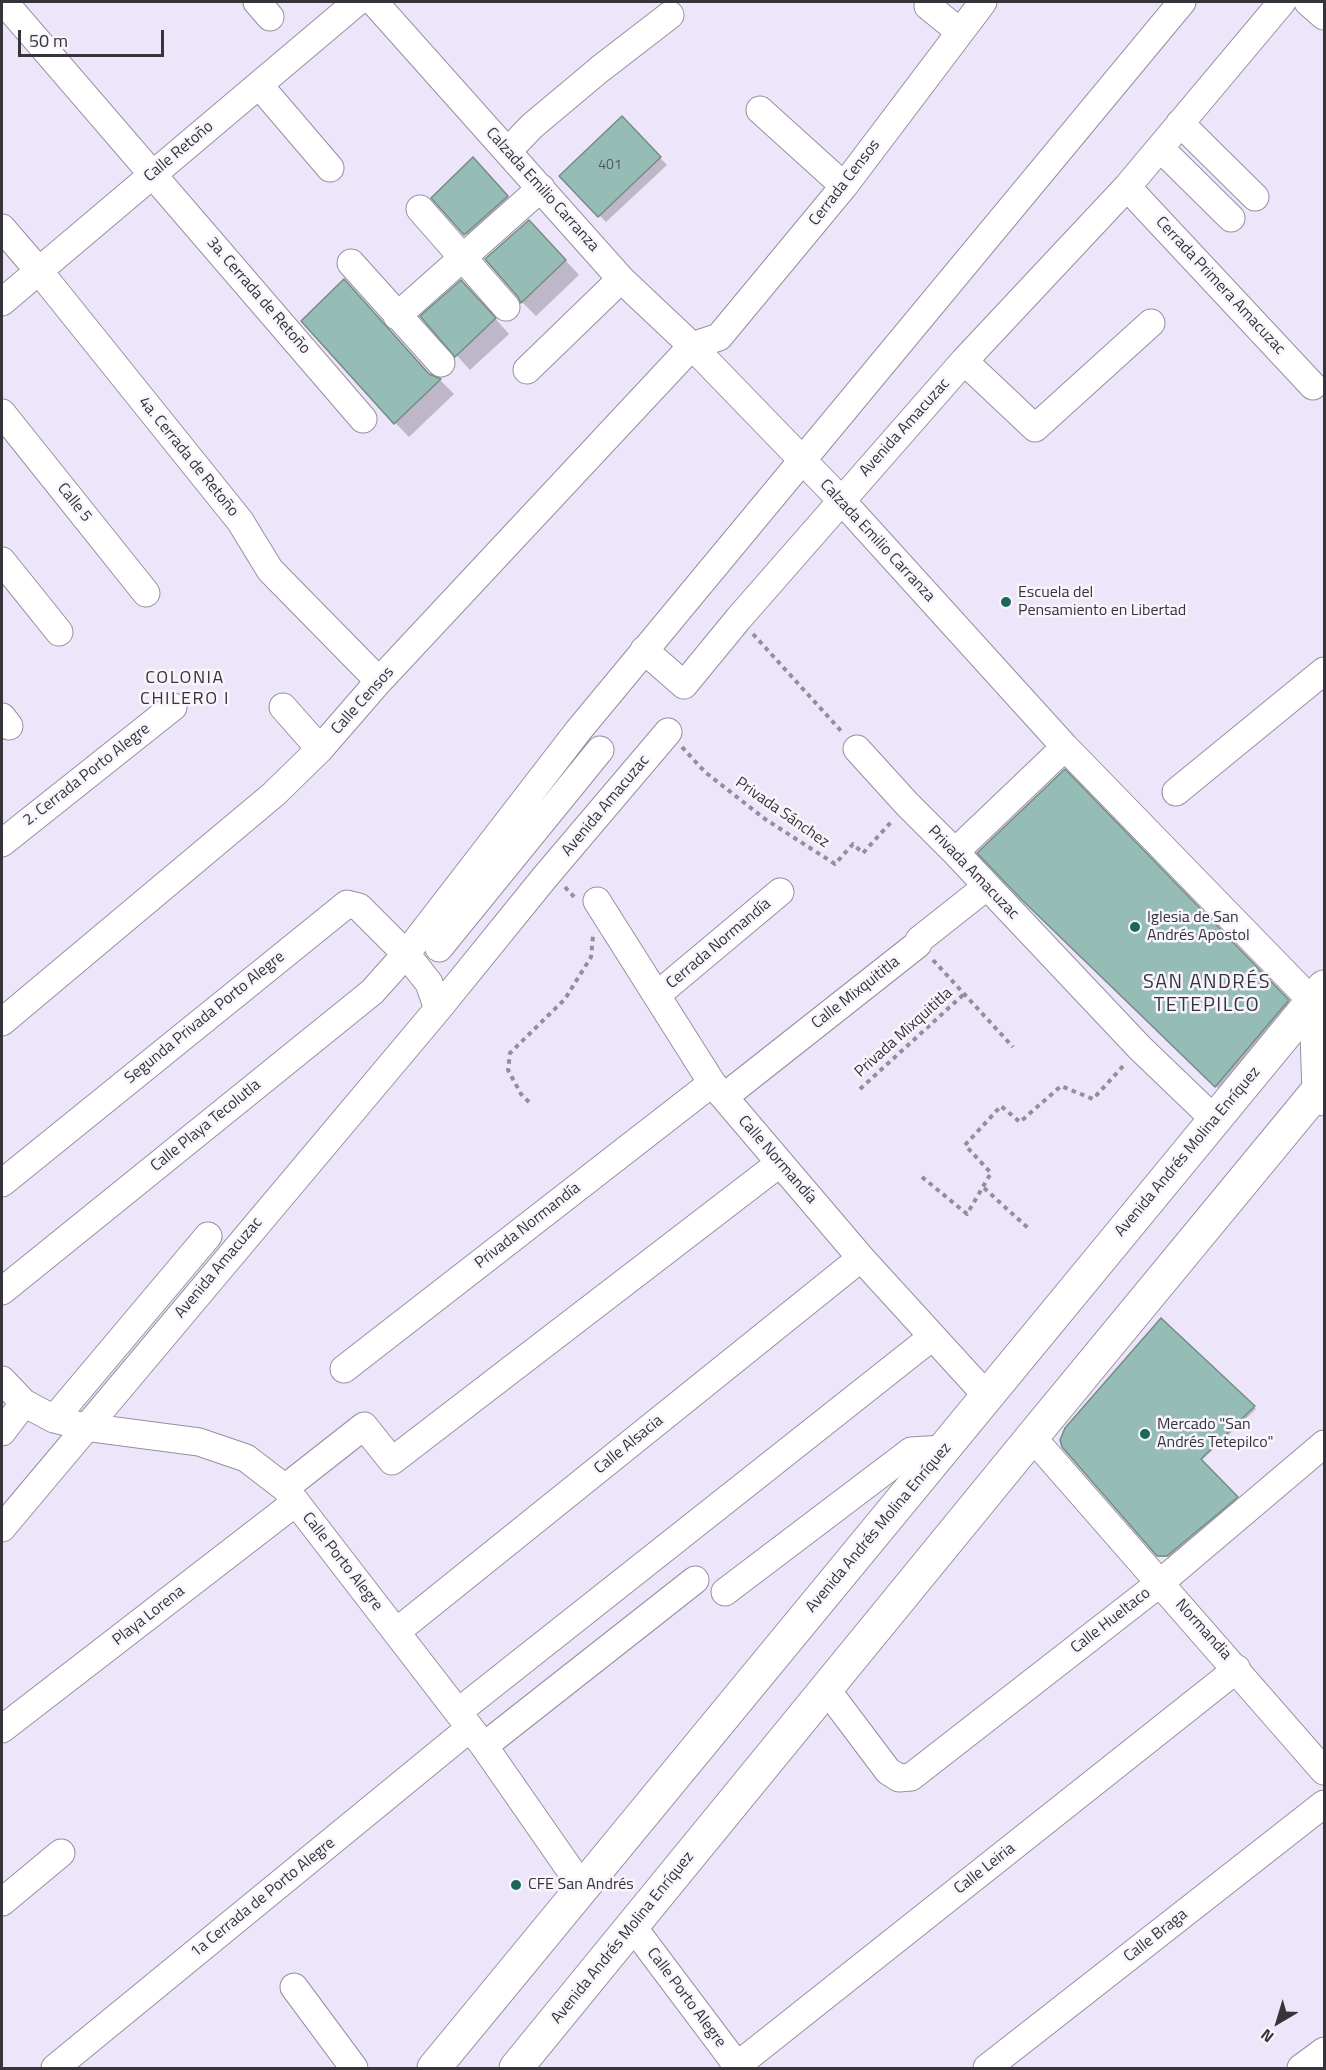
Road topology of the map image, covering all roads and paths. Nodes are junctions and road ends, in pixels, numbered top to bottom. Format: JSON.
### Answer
{"nodes":[{"id":1,"x":4,"y":2,"type":"edge"},
{"id":2,"x":357,"y":2,"type":"edge"},
{"id":3,"x":374,"y":2,"type":"edge"},
{"id":4,"x":983,"y":2,"type":"edge"},
{"id":5,"x":1182,"y":2,"type":"edge"},
{"id":6,"x":1282,"y":2,"type":"edge"},
{"id":7,"x":1308,"y":2,"type":"edge"},
{"id":8,"x":928,"y":6,"type":"dead end"},
{"id":9,"x":670,"y":15,"type":"dead end"},
{"id":10,"x":1324,"y":16,"type":"edge"},
{"id":11,"x":960,"y":32,"type":"junction"},
{"id":12,"x":259,"y":85,"type":"junction"},
{"id":13,"x":760,"y":110,"type":"dead end"},
{"id":14,"x":1180,"y":123,"type":"junction"},
{"id":15,"x":1160,"y":148,"type":"junction"},
{"id":16,"x":508,"y":151,"type":"junction"},
{"id":17,"x":330,"y":168,"type":"dead end"},
{"id":18,"x":153,"y":174,"type":"junction"},
{"id":19,"x":844,"y":186,"type":"junction"},
{"id":20,"x":1127,"y":187,"type":"junction"},
{"id":21,"x":541,"y":188,"type":"junction"},
{"id":22,"x":1256,"y":197,"type":"dead end"},
{"id":23,"x":420,"y":209,"type":"dead end"},
{"id":24,"x":1231,"y":218,"type":"dead end"},
{"id":25,"x":2,"y":228,"type":"edge"},
{"id":26,"x":463,"y":258,"type":"junction"},
{"id":27,"x":351,"y":263,"type":"dead end"},
{"id":28,"x":39,"y":271,"type":"junction"},
{"id":29,"x":621,"y":279,"type":"junction"},
{"id":30,"x":2,"y":302,"type":"edge"},
{"id":31,"x":506,"y":307,"type":"dead end"},
{"id":32,"x":397,"y":316,"type":"junction"},
{"id":33,"x":1151,"y":323,"type":"dead end"},
{"id":34,"x":692,"y":346,"type":"junction"},
{"id":35,"x":964,"y":361,"type":"junction"},
{"id":36,"x":441,"y":363,"type":"dead end"},
{"id":37,"x":527,"y":370,"type":"dead end"},
{"id":38,"x":1314,"y":386,"type":"dead end"},
{"id":39,"x":2,"y":413,"type":"edge"},
{"id":40,"x":363,"y":419,"type":"dead end"},
{"id":41,"x":801,"y":460,"type":"junction"},
{"id":42,"x":841,"y":500,"type":"junction"},
{"id":43,"x":2,"y":561,"type":"edge"},
{"id":44,"x":146,"y":593,"type":"dead end"},
{"id":45,"x":739,"y":618,"type":"junction"},
{"id":46,"x":59,"y":632,"type":"dead end"},
{"id":47,"x":644,"y":650,"type":"junction"},
{"id":48,"x":1324,"y":671,"type":"edge"},
{"id":49,"x":379,"y":681,"type":"junction"},
{"id":50,"x":173,"y":707,"type":"dead end"},
{"id":51,"x":283,"y":707,"type":"dead end"},
{"id":52,"x":578,"y":731,"type":"junction"},
{"id":53,"x":668,"y":732,"type":"joint"},
{"id":54,"x":1065,"y":747,"type":"junction"},
{"id":55,"x":320,"y":749,"type":"junction"},
{"id":56,"x":857,"y":749,"type":"joint"},
{"id":57,"x":600,"y":750,"type":"junction"},
{"id":58,"x":635,"y":772,"type":"junction"},
{"id":59,"x":1176,"y":792,"type":"dead end"},
{"id":60,"x":907,"y":804,"type":"junction"},
{"id":61,"x":2,"y":843,"type":"edge"},
{"id":62,"x":505,"y":845,"type":"junction"},
{"id":63,"x":955,"y":852,"type":"junction"},
{"id":64,"x":545,"y":876,"type":"junction"},
{"id":65,"x":986,"y":886,"type":"junction"},
{"id":66,"x":780,"y":892,"type":"dead end"},
{"id":67,"x":587,"y":901,"type":"joint"},
{"id":68,"x":593,"y":934,"type":"dead end"},
{"id":69,"x":918,"y":944,"type":"junction"},
{"id":70,"x":439,"y":948,"type":"dead end"},
{"id":71,"x":406,"y":954,"type":"junction"},
{"id":72,"x":964,"y":994,"type":"junction"},
{"id":73,"x":1319,"y":994,"type":"edge"},
{"id":74,"x":657,"y":996,"type":"junction"},
{"id":75,"x":438,"y":1009,"type":"junction"},
{"id":76,"x":2,"y":1022,"type":"edge"},
{"id":77,"x":1013,"y":1047,"type":"dead end"},
{"id":78,"x":1140,"y":1048,"type":"junction"},
{"id":79,"x":860,"y":1089,"type":"dead end"},
{"id":80,"x":718,"y":1090,"type":"junction"},
{"id":81,"x":1322,"y":1093,"type":"edge"},
{"id":82,"x":529,"y":1102,"type":"dead end"},
{"id":83,"x":1215,"y":1120,"type":"junction"},
{"id":84,"x":780,"y":1163,"type":"junction"},
{"id":85,"x":922,"y":1178,"type":"dead end"},
{"id":86,"x":2,"y":1183,"type":"edge"},
{"id":87,"x":984,"y":1188,"type":"junction"},
{"id":88,"x":1028,"y":1227,"type":"dead end"},
{"id":89,"x":208,"y":1236,"type":"dead end"},
{"id":90,"x":861,"y":1258,"type":"junction"},
{"id":91,"x":2,"y":1291,"type":"edge"},
{"id":92,"x":932,"y":1337,"type":"junction"},
{"id":93,"x":344,"y":1370,"type":"dead end"},
{"id":94,"x":8,"y":1390,"type":"edge"},
{"id":95,"x":987,"y":1396,"type":"junction"},
{"id":96,"x":54,"y":1419,"type":"junction"},
{"id":97,"x":85,"y":1427,"type":"junction"},
{"id":98,"x":2,"y":1432,"type":"edge"},
{"id":99,"x":1032,"y":1437,"type":"junction"},
{"id":100,"x":1324,"y":1443,"type":"edge"},
{"id":101,"x":944,"y":1449,"type":"junction"},
{"id":102,"x":290,"y":1495,"type":"junction"},
{"id":103,"x":2,"y":1528,"type":"edge"},
{"id":104,"x":695,"y":1580,"type":"dead end"},
{"id":105,"x":1160,"y":1583,"type":"junction"},
{"id":106,"x":725,"y":1592,"type":"dead end"},
{"id":107,"x":396,"y":1632,"type":"junction"},
{"id":108,"x":1237,"y":1669,"type":"junction"},
{"id":109,"x":827,"y":1690,"type":"junction"},
{"id":110,"x":2,"y":1729,"type":"edge"},
{"id":111,"x":471,"y":1729,"type":"junction"},
{"id":112,"x":1324,"y":1771,"type":"edge"},
{"id":113,"x":1324,"y":1804,"type":"edge"},
{"id":114,"x":61,"y":1853,"type":"dead end"},
{"id":115,"x":582,"y":1887,"type":"junction"},
{"id":116,"x":2,"y":1902,"type":"edge"},
{"id":117,"x":633,"y":1927,"type":"junction"},
{"id":118,"x":294,"y":1988,"type":"dead end"},
{"id":119,"x":1324,"y":2051,"type":"edge"},
{"id":120,"x":55,"y":2068,"type":"edge"},
{"id":121,"x":354,"y":2068,"type":"edge"},
{"id":122,"x":434,"y":2068,"type":"edge"},
{"id":123,"x":516,"y":2068,"type":"edge"},
{"id":124,"x":736,"y":2068,"type":"edge"},
{"id":125,"x":987,"y":2068,"type":"edge"},
{"id":126,"x":1301,"y":2068,"type":"edge"}],
"edges":[{"from":1,"to":18,"type":"street","name":"3a. Cerrada de Retoño"},
{"from":2,"to":12,"type":"street","name":"Calle Retoño"},
{"from":3,"to":16,"type":"street","name":"Calzada Emilio Carranza"},
{"from":4,"to":11,"type":"street","name":"Cerrada Censos"},
{"from":5,"to":41,"type":"street"},
{"from":6,"to":14,"type":"street","name":"Avenida Amacuzac"},
{"from":7,"to":10,"type":"street"},
{"from":8,"to":11,"type":"street"},
{"from":9,"to":16,"type":"street"},
{"from":11,"to":19,"type":"street","name":"Cerrada Censos"},
{"from":12,"to":17,"type":"street"},
{"from":12,"to":18,"type":"street","name":"Calle Retoño"},
{"from":13,"to":19,"type":"street"},
{"from":14,"to":15,"type":"street","name":"Avenida Amacuzac"},
{"from":14,"to":22,"type":"street"},
{"from":15,"to":20,"type":"street","name":"Avenida Amacuzac"},
{"from":15,"to":24,"type":"street"},
{"from":16,"to":21,"type":"street","name":"Calzada Emilio Carranza"},
{"from":18,"to":28,"type":"street","name":"Calle Retoño"},
{"from":18,"to":40,"type":"street","name":"3a. Cerrada de Retoño"},
{"from":19,"to":34,"type":"street","name":"Cerrada Censos"},
{"from":20,"to":35,"type":"street","name":"Avenida Amacuzac"},
{"from":20,"to":38,"type":"street","name":"Cerrada Primera Amacuzac"},
{"from":21,"to":26,"type":"street"},
{"from":21,"to":29,"type":"street","name":"Calzada Emilio Carranza"},
{"from":23,"to":26,"type":"street"},
{"from":25,"to":28,"type":"street","name":"4a. Cerrada de Retoño"},
{"from":26,"to":31,"type":"street"},
{"from":26,"to":32,"type":"street"},
{"from":27,"to":32,"type":"street"},
{"from":28,"to":30,"type":"street","name":"Calle Retoño"},
{"from":28,"to":49,"type":"street","name":"4a. Cerrada de Retoño"},
{"from":29,"to":34,"type":"street","name":"Calzada Emilio Carranza"},
{"from":29,"to":37,"type":"street"},
{"from":32,"to":36,"type":"street"},
{"from":33,"to":35,"type":"street"},
{"from":34,"to":41,"type":"street","name":"Calzada Emilio Carranza"},
{"from":34,"to":49,"type":"street","name":"Calle Censos"},
{"from":35,"to":42,"type":"street","name":"Avenida Amacuzac"},
{"from":39,"to":44,"type":"street","name":"Calle 5"},
{"from":41,"to":42,"type":"street","name":"Calzada Emilio Carranza"},
{"from":41,"to":47,"type":"street"},
{"from":42,"to":45,"type":"street","name":"Avenida Amacuzac"},
{"from":42,"to":54,"type":"street","name":"Calzada Emilio Carranza"},
{"from":43,"to":46,"type":"street"},
{"from":45,"to":47,"type":"street","name":"Avenida Amacuzac"},
{"from":45,"to":56,"type":"path"},
{"from":47,"to":52,"type":"street"},
{"from":48,"to":59,"type":"street"},
{"from":49,"to":55,"type":"street","name":"Calle Censos"},
{"from":50,"to":61,"type":"street","name":"2. Cerrada Porto Alegre"},
{"from":51,"to":55,"type":"street"},
{"from":52,"to":57,"type":"street"},
{"from":52,"to":62,"type":"street"},
{"from":53,"to":58,"type":"street","name":"Avenida Amacuzac"},
{"from":53,"to":60,"type":"path","name":"Privada Sánchez"},
{"from":54,"to":63,"type":"street"},
{"from":54,"to":73,"type":"street","name":"Calzada Emilio Carranza"},
{"from":55,"to":76,"type":"street","name":"Calle Censos"},
{"from":56,"to":60,"type":"street","name":"Privada Amacuzac"},
{"from":57,"to":58,"type":"street"},
{"from":57,"to":62,"type":"street"},
{"from":58,"to":64,"type":"street","name":"Avenida Amacuzac"},
{"from":60,"to":63,"type":"street","name":"Privada Amacuzac"},
{"from":62,"to":64,"type":"street"},
{"from":62,"to":70,"type":"street"},
{"from":62,"to":71,"type":"street"},
{"from":63,"to":65,"type":"street","name":"Privada Amacuzac"},
{"from":64,"to":67,"type":"path"},
{"from":64,"to":75,"type":"street","name":"Avenida Amacuzac"},
{"from":65,"to":69,"type":"street","name":"Calle Mixquititla"},
{"from":65,"to":78,"type":"street","name":"Privada Amacuzac"},
{"from":66,"to":74,"type":"street","name":"Cerrada Normandía"},
{"from":67,"to":74,"type":"street","name":"Calle Normandía"},
{"from":68,"to":82,"type":"path"},
{"from":69,"to":72,"type":"path"},
{"from":69,"to":80,"type":"street","name":"Calle Mixquititla"},
{"from":71,"to":75,"type":"street"},
{"from":71,"to":86,"type":"street","name":"Segunda Privada Porto Alegre"},
{"from":71,"to":91,"type":"street","name":"Calle Playa Tecolutla"},
{"from":72,"to":77,"type":"path"},
{"from":72,"to":79,"type":"path","name":"Privada Mixquititla"},
{"from":73,"to":81,"type":"street"},
{"from":73,"to":83,"type":"main road","name":"Avenida Andrés Molina Enríquez"},
{"from":74,"to":80,"type":"street","name":"Calle Normandía"},
{"from":75,"to":97,"type":"street","name":"Avenida Amacuzac"},
{"from":78,"to":83,"type":"street","name":"Privada Amacuzac"},
{"from":78,"to":87,"type":"path"},
{"from":80,"to":84,"type":"street","name":"Calle Normandía"},
{"from":80,"to":93,"type":"street","name":"Privada Normandía"},
{"from":81,"to":99,"type":"main road","name":"Avenida Andrés Molina Enríquez"},
{"from":83,"to":95,"type":"main road","name":"Avenida Andrés Molina Enríquez"},
{"from":84,"to":90,"type":"street","name":"Calle Normandía"},
{"from":84,"to":102,"type":"street","name":"Playa Lorena"},
{"from":85,"to":87,"type":"path"},
{"from":87,"to":88,"type":"path"},
{"from":89,"to":96,"type":"street"},
{"from":90,"to":92,"type":"street","name":"Calle Normandía"},
{"from":90,"to":107,"type":"street","name":"Calle Alsacia"},
{"from":92,"to":95,"type":"street","name":"Calle Normandía"},
{"from":92,"to":111,"type":"street"},
{"from":94,"to":96,"type":"street","name":"Calle Porto Alegre"},
{"from":94,"to":98,"type":"street"},
{"from":95,"to":101,"type":"main road","name":"Avenida Andrés Molina Enríquez"},
{"from":96,"to":97,"type":"street","name":"Calle Porto Alegre"},
{"from":97,"to":102,"type":"street","name":"Calle Porto Alegre"},
{"from":97,"to":103,"type":"street","name":"Avenida Amacuzac"},
{"from":99,"to":105,"type":"street","name":"Normandia"},
{"from":99,"to":109,"type":"main road","name":"Avenida Andrés Molina Enríquez"},
{"from":100,"to":105,"type":"street","name":"Calle Hueltaco"},
{"from":101,"to":106,"type":"street"},
{"from":101,"to":115,"type":"main road","name":"Avenida Andrés Molina Enríquez"},
{"from":102,"to":107,"type":"street","name":"Calle Porto Alegre"},
{"from":102,"to":110,"type":"street","name":"Playa Lorena"},
{"from":104,"to":111,"type":"street"},
{"from":105,"to":108,"type":"street","name":"Normandia"},
{"from":105,"to":109,"type":"street","name":"Calle Hueltaco"},
{"from":107,"to":111,"type":"street","name":"Calle Porto Alegre"},
{"from":108,"to":112,"type":"street","name":"Normandia"},
{"from":108,"to":124,"type":"street","name":"Calle Leiria"},
{"from":109,"to":117,"type":"main road","name":"Avenida Andrés Molina Enríquez"},
{"from":111,"to":115,"type":"street","name":"Calle Porto Alegre"},
{"from":111,"to":120,"type":"street","name":"1a Cerrada de Porto Alegre"},
{"from":113,"to":125,"type":"street","name":"Calle Braga"},
{"from":114,"to":116,"type":"street"},
{"from":115,"to":122,"type":"main road","name":"Avenida Andrés Molina Enríquez"},
{"from":117,"to":123,"type":"main road","name":"Avenida Andrés Molina Enríquez"},
{"from":117,"to":124,"type":"street","name":"Calle Porto Alegre"},
{"from":118,"to":121,"type":"street"},
{"from":119,"to":126,"type":"street"}]}
